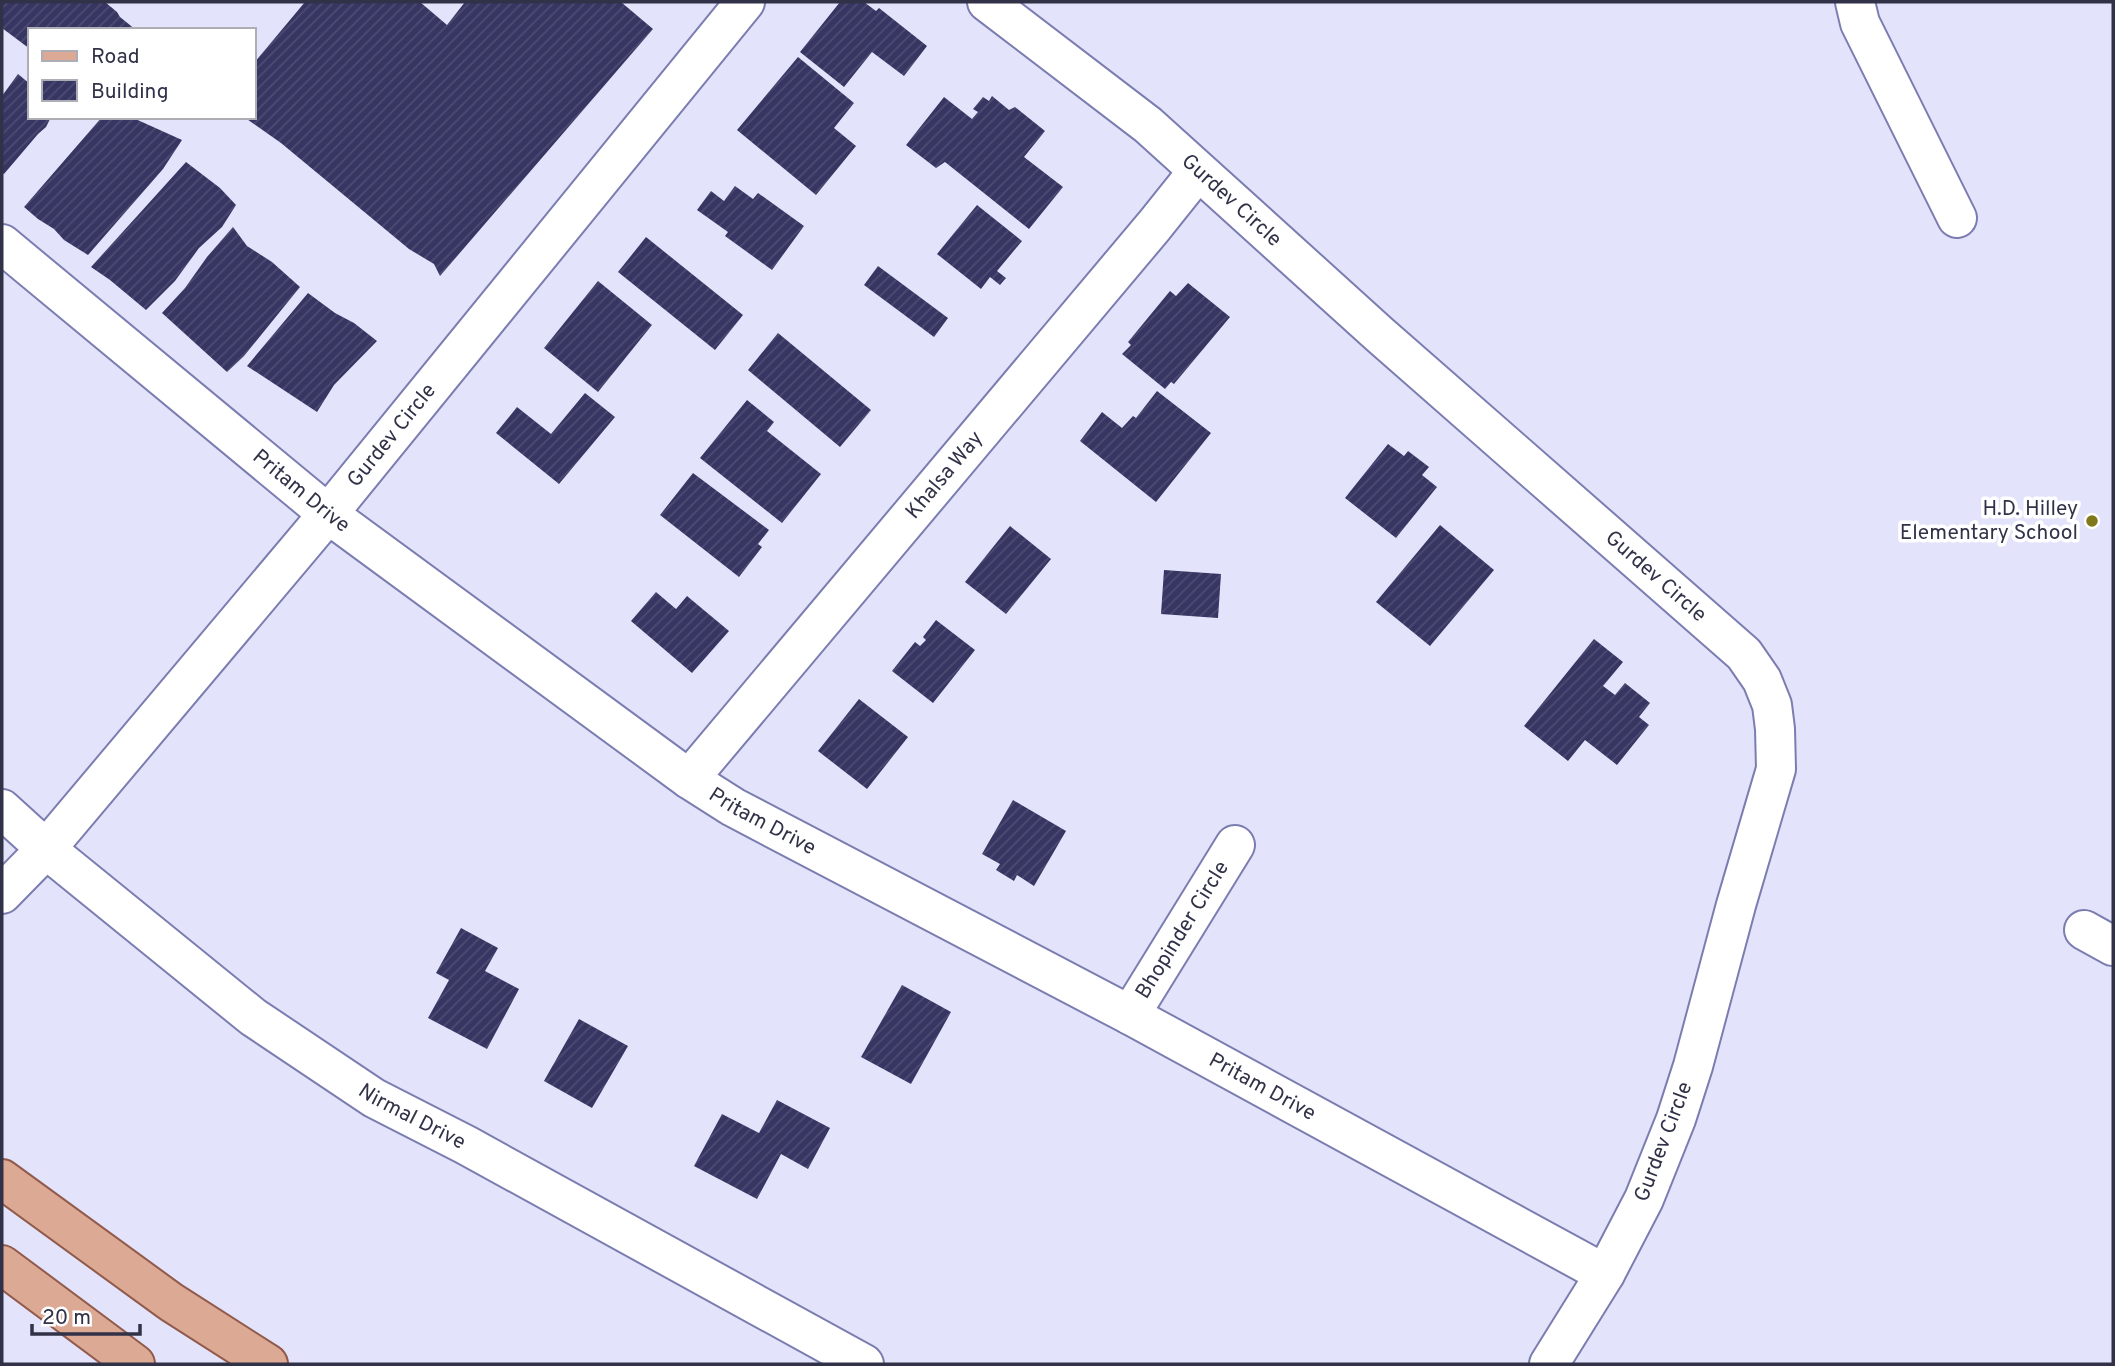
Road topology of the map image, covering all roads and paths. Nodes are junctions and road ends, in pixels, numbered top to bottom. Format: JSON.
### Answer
{"nodes":[{"id":1,"x":745,"y":2,"type":"edge"},
{"id":2,"x":987,"y":2,"type":"edge"},
{"id":3,"x":1855,"y":2,"type":"edge"},
{"id":4,"x":1198,"y":171,"type":"junction"},
{"id":5,"x":1957,"y":218,"type":"dead end"},
{"id":6,"x":2,"y":244,"type":"edge"},
{"id":7,"x":328,"y":514,"type":"junction"},
{"id":8,"x":689,"y":779,"type":"junction"},
{"id":9,"x":2,"y":809,"type":"edge"},
{"id":10,"x":1235,"y":845,"type":"dead end"},
{"id":11,"x":46,"y":849,"type":"junction"},
{"id":12,"x":2,"y":894,"type":"edge"},
{"id":13,"x":1130,"y":1015,"type":"junction"},
{"id":14,"x":2,"y":1179,"type":"edge"},
{"id":15,"x":2,"y":1265,"type":"edge"},
{"id":16,"x":1605,"y":1274,"type":"junction"},
{"id":17,"x":135,"y":1364,"type":"edge"},
{"id":18,"x":268,"y":1364,"type":"edge"},
{"id":19,"x":864,"y":1364,"type":"edge"},
{"id":20,"x":1549,"y":1364,"type":"edge"}],
"edges":[{"from":1,"to":7,"type":"street","name":"Gurdev Circle"},
{"from":2,"to":4,"type":"street","name":"Gurdev Circle"},
{"from":3,"to":5,"type":"street"},
{"from":4,"to":8,"type":"street","name":"Khalsa Way"},
{"from":4,"to":16,"type":"street","name":"Gurdev Circle"},
{"from":6,"to":7,"type":"street","name":"Pritam Drive"},
{"from":7,"to":8,"type":"street","name":"Pritam Drive"},
{"from":7,"to":11,"type":"street","name":"Gurdev Circle"},
{"from":8,"to":13,"type":"street","name":"Pritam Drive"},
{"from":9,"to":11,"type":"street","name":"Nirmal Drive"},
{"from":10,"to":13,"type":"street","name":"Bhopinder Circle"},
{"from":11,"to":12,"type":"street","name":"Gurdev Circle"},
{"from":11,"to":19,"type":"street","name":"Nirmal Drive"},
{"from":13,"to":16,"type":"street","name":"Pritam Drive"},
{"from":14,"to":18,"type":"main road"},
{"from":15,"to":17,"type":"main road"},
{"from":16,"to":20,"type":"street","name":"Gurdev Circle"}]}
